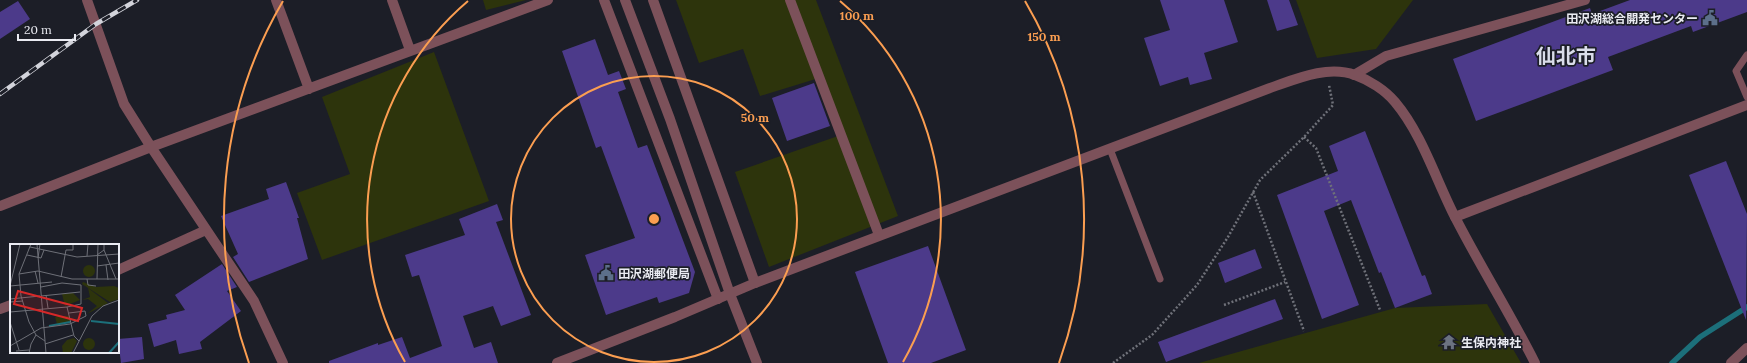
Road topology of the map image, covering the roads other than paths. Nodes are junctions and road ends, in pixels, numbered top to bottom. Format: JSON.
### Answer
{"nodes":[{"id":1,"x":87,"y":0,"type":"edge"},
{"id":2,"x":276,"y":0,"type":"edge"},
{"id":3,"x":392,"y":0,"type":"edge"},
{"id":4,"x":548,"y":0,"type":"edge"},
{"id":5,"x":604,"y":0,"type":"edge"},
{"id":6,"x":625,"y":0,"type":"edge"},
{"id":7,"x":652,"y":0,"type":"edge"},
{"id":8,"x":790,"y":0,"type":"edge"},
{"id":9,"x":1585,"y":0,"type":"edge"},
{"id":10,"x":410,"y":50,"type":"junction"},
{"id":11,"x":1747,"y":55,"type":"edge"},
{"id":12,"x":1354,"y":74,"type":"junction"},
{"id":13,"x":309,"y":89,"type":"junction"},
{"id":14,"x":1747,"y":97,"type":"edge"},
{"id":15,"x":1747,"y":104,"type":"edge"},
{"id":16,"x":151,"y":147,"type":"junction"},
{"id":17,"x":1110,"y":148,"type":"junction"},
{"id":18,"x":0,"y":206,"type":"edge"},
{"id":19,"x":1455,"y":217,"type":"junction"},
{"id":20,"x":206,"y":230,"type":"junction"},
{"id":21,"x":879,"y":235,"type":"junction"},
{"id":22,"x":119,"y":270,"type":"edge"},
{"id":23,"x":1160,"y":278,"type":"dead end"},
{"id":24,"x":754,"y":283,"type":"junction"},
{"id":25,"x":730,"y":294,"type":"junction"},
{"id":26,"x":718,"y":298,"type":"junction"},
{"id":27,"x":10,"y":304,"type":"edge"},
{"id":28,"x":0,"y":309,"type":"edge"},
{"id":29,"x":1747,"y":348,"type":"edge"},
{"id":30,"x":283,"y":363,"type":"edge"},
{"id":31,"x":558,"y":363,"type":"edge"},
{"id":32,"x":757,"y":363,"type":"edge"},
{"id":33,"x":1535,"y":363,"type":"edge"},
{"id":34,"x":1731,"y":363,"type":"edge"}],
"edges":[{"from":1,"to":16,"type":"street"},
{"from":2,"to":13,"type":"street"},
{"from":3,"to":10,"type":"street"},
{"from":4,"to":10,"type":"street"},
{"from":5,"to":26,"type":"street"},
{"from":6,"to":25,"type":"street"},
{"from":7,"to":24,"type":"street"},
{"from":8,"to":21,"type":"street"},
{"from":9,"to":12,"type":"street"},
{"from":10,"to":13,"type":"street"},
{"from":11,"to":14,"type":"lane"},
{"from":12,"to":17,"type":"street"},
{"from":12,"to":19,"type":"street"},
{"from":13,"to":16,"type":"street"},
{"from":15,"to":19,"type":"street"},
{"from":16,"to":18,"type":"street"},
{"from":16,"to":20,"type":"street"},
{"from":17,"to":21,"type":"street"},
{"from":17,"to":23,"type":"lane"},
{"from":19,"to":33,"type":"street"},
{"from":20,"to":22,"type":"street"},
{"from":20,"to":30,"type":"street"},
{"from":21,"to":24,"type":"street"},
{"from":24,"to":25,"type":"street"},
{"from":25,"to":26,"type":"street"},
{"from":25,"to":32,"type":"street"},
{"from":26,"to":31,"type":"street"},
{"from":27,"to":28,"type":"street"},
{"from":29,"to":34,"type":"street"}]}
